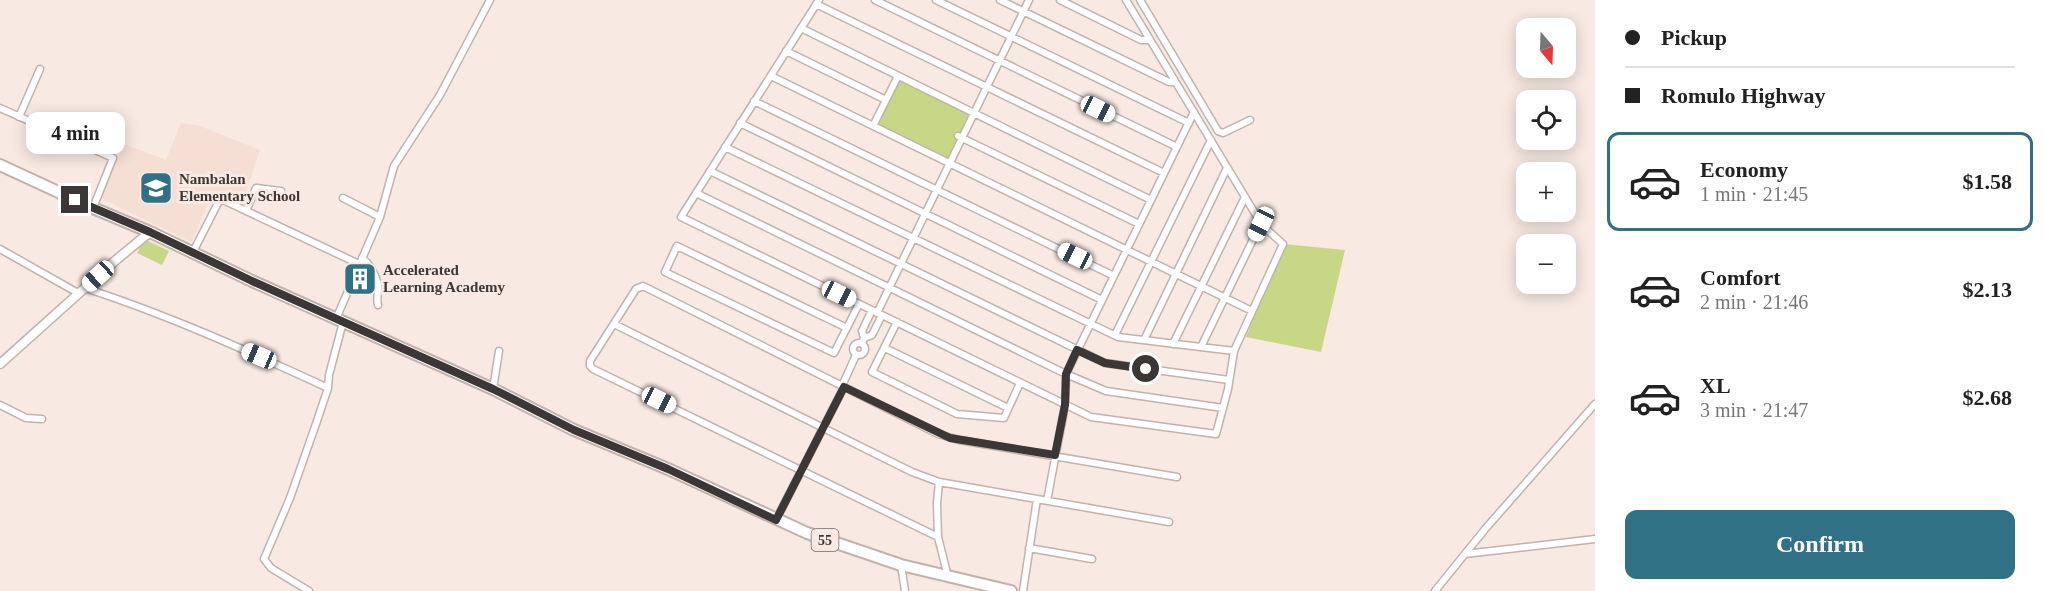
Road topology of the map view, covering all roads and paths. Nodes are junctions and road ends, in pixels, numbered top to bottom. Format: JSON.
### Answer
{"nodes":[{"id":1,"x":490,"y":0,"type":"edge"},
{"id":2,"x":875,"y":0,"type":"edge"},
{"id":3,"x":936,"y":0,"type":"edge"},
{"id":4,"x":999,"y":0,"type":"edge"},
{"id":5,"x":1029,"y":0,"type":"edge"},
{"id":6,"x":1060,"y":0,"type":"edge"},
{"id":7,"x":1126,"y":0,"type":"edge"},
{"id":8,"x":1140,"y":0,"type":"edge"},
{"id":9,"x":818,"y":2,"type":"edge"},
{"id":10,"x":1024,"y":12,"type":"junction"},
{"id":11,"x":801,"y":28,"type":"junction"},
{"id":12,"x":1011,"y":37,"type":"junction"},
{"id":13,"x":1150,"y":40,"type":"junction"},
{"id":14,"x":786,"y":51,"type":"junction"},
{"id":15,"x":1000,"y":61,"type":"junction"},
{"id":16,"x":40,"y":69,"type":"dead end"},
{"id":17,"x":771,"y":76,"type":"junction"},
{"id":18,"x":898,"y":76,"type":"junction"},
{"id":19,"x":1176,"y":82,"type":"junction"},
{"id":20,"x":987,"y":87,"type":"junction"},
{"id":21,"x":886,"y":100,"type":"junction"},
{"id":22,"x":754,"y":101,"type":"junction"},
{"id":23,"x":0,"y":108,"type":"edge"},
{"id":24,"x":1194,"y":112,"type":"junction"},
{"id":25,"x":974,"y":113,"type":"junction"},
{"id":26,"x":19,"y":117,"type":"junction"},
{"id":27,"x":1250,"y":120,"type":"dead end"},
{"id":28,"x":740,"y":123,"type":"junction"},
{"id":29,"x":1189,"y":123,"type":"junction"},
{"id":30,"x":873,"y":126,"type":"junction"},
{"id":31,"x":960,"y":137,"type":"junction"},
{"id":32,"x":1211,"y":140,"type":"junction"},
{"id":33,"x":725,"y":147,"type":"junction"},
{"id":34,"x":1177,"y":147,"type":"junction"},
{"id":35,"x":950,"y":164,"type":"junction"},
{"id":36,"x":0,"y":165,"type":"edge"},
{"id":37,"x":1227,"y":168,"type":"junction"},
{"id":38,"x":710,"y":171,"type":"junction"},
{"id":39,"x":1164,"y":173,"type":"junction"},
{"id":40,"x":281,"y":190,"type":"dead end"},
{"id":41,"x":937,"y":190,"type":"junction"},
{"id":42,"x":696,"y":193,"type":"junction"},
{"id":43,"x":1245,"y":196,"type":"junction"},
{"id":44,"x":343,"y":198,"type":"dead end"},
{"id":45,"x":1151,"y":200,"type":"junction"},
{"id":46,"x":93,"y":208,"type":"junction"},
{"id":47,"x":246,"y":210,"type":"junction"},
{"id":48,"x":925,"y":213,"type":"junction"},
{"id":49,"x":380,"y":217,"type":"junction"},
{"id":50,"x":1139,"y":224,"type":"junction"},
{"id":51,"x":1261,"y":224,"type":"junction"},
{"id":52,"x":150,"y":232,"type":"junction"},
{"id":53,"x":913,"y":238,"type":"junction"},
{"id":54,"x":0,"y":249,"type":"edge"},
{"id":55,"x":1126,"y":250,"type":"junction"},
{"id":56,"x":193,"y":252,"type":"junction"},
{"id":57,"x":360,"y":261,"type":"junction"},
{"id":58,"x":1151,"y":261,"type":"junction"},
{"id":59,"x":901,"y":264,"type":"junction"},
{"id":60,"x":1176,"y":274,"type":"junction"},
{"id":61,"x":1114,"y":276,"type":"junction"},
{"id":62,"x":1201,"y":286,"type":"junction"},
{"id":63,"x":889,"y":287,"type":"junction"},
{"id":64,"x":82,"y":290,"type":"junction"},
{"id":65,"x":1225,"y":298,"type":"junction"},
{"id":66,"x":1102,"y":300,"type":"junction"},
{"id":67,"x":859,"y":304,"type":"junction"},
{"id":68,"x":378,"y":305,"type":"dead end"},
{"id":69,"x":1252,"y":311,"type":"junction"},
{"id":70,"x":877,"y":313,"type":"junction"},
{"id":71,"x":340,"y":320,"type":"junction"},
{"id":72,"x":897,"y":322,"type":"junction"},
{"id":73,"x":614,"y":324,"type":"junction"},
{"id":74,"x":1090,"y":324,"type":"junction"},
{"id":75,"x":846,"y":328,"type":"junction"},
{"id":76,"x":1115,"y":335,"type":"junction"},
{"id":77,"x":863,"y":340,"type":"junction"},
{"id":78,"x":1144,"y":340,"type":"junction"},
{"id":79,"x":1173,"y":344,"type":"junction"},
{"id":80,"x":1201,"y":347,"type":"junction"},
{"id":81,"x":885,"y":348,"type":"junction"},
{"id":82,"x":1077,"y":350,"type":"junction"},
{"id":83,"x":499,"y":351,"type":"dead end"},
{"id":84,"x":1234,"y":351,"type":"junction"},
{"id":85,"x":0,"y":364,"type":"edge"},
{"id":86,"x":1066,"y":374,"type":"junction"},
{"id":87,"x":1229,"y":380,"type":"junction"},
{"id":88,"x":1020,"y":383,"type":"junction"},
{"id":89,"x":843,"y":386,"type":"junction"},
{"id":90,"x":328,"y":388,"type":"junction"},
{"id":91,"x":493,"y":389,"type":"junction"},
{"id":92,"x":1595,"y":404,"type":"edge"},
{"id":93,"x":0,"y":405,"type":"edge"},
{"id":94,"x":1065,"y":405,"type":"junction"},
{"id":95,"x":1008,"y":408,"type":"junction"},
{"id":96,"x":1223,"y":408,"type":"junction"},
{"id":97,"x":42,"y":419,"type":"dead end"},
{"id":98,"x":823,"y":428,"type":"junction"},
{"id":99,"x":1055,"y":455,"type":"junction"},
{"id":100,"x":801,"y":471,"type":"junction"},
{"id":101,"x":1178,"y":477,"type":"dead end"},
{"id":102,"x":939,"y":482,"type":"junction"},
{"id":103,"x":1037,"y":500,"type":"junction"},
{"id":104,"x":1047,"y":501,"type":"junction"},
{"id":105,"x":776,"y":520,"type":"junction"},
{"id":106,"x":1169,"y":522,"type":"dead end"},
{"id":107,"x":938,"y":537,"type":"junction"},
{"id":108,"x":1595,"y":539,"type":"edge"},
{"id":109,"x":1029,"y":548,"type":"junction"},
{"id":110,"x":1465,"y":554,"type":"junction"},
{"id":111,"x":1092,"y":559,"type":"dead end"},
{"id":112,"x":901,"y":565,"type":"junction"},
{"id":113,"x":949,"y":578,"type":"junction"},
{"id":114,"x":309,"y":591,"type":"edge"},
{"id":115,"x":905,"y":591,"type":"edge"},
{"id":116,"x":1011,"y":591,"type":"edge"},
{"id":117,"x":1023,"y":591,"type":"edge"},
{"id":118,"x":1435,"y":591,"type":"edge"}],
"edges":[{"from":1,"to":49,"type":"street"},
{"from":2,"to":15,"type":"street"},
{"from":3,"to":12,"type":"street"},
{"from":4,"to":10,"type":"street"},
{"from":5,"to":10,"type":"street"},
{"from":6,"to":13,"type":"street"},
{"from":7,"to":13,"type":"street"},
{"from":8,"to":27,"type":"street"},
{"from":9,"to":11,"type":"street"},
{"from":9,"to":20,"type":"street"},
{"from":10,"to":12,"type":"street"},
{"from":10,"to":19,"type":"street"},
{"from":11,"to":14,"type":"street"},
{"from":11,"to":18,"type":"street"},
{"from":12,"to":15,"type":"street"},
{"from":12,"to":29,"type":"street"},
{"from":13,"to":19,"type":"street"},
{"from":14,"to":17,"type":"street"},
{"from":14,"to":21,"type":"street"},
{"from":15,"to":20,"type":"street"},
{"from":15,"to":34,"type":"street"},
{"from":16,"to":26,"type":"street"},
{"from":17,"to":22,"type":"street"},
{"from":17,"to":30,"type":"street"},
{"from":18,"to":21,"type":"street"},
{"from":18,"to":25,"type":"street"},
{"from":19,"to":24,"type":"street"},
{"from":20,"to":25,"type":"street"},
{"from":20,"to":39,"type":"street"},
{"from":21,"to":30,"type":"street"},
{"from":22,"to":28,"type":"street"},
{"from":22,"to":41,"type":"street"},
{"from":23,"to":26,"type":"street"},
{"from":24,"to":29,"type":"street"},
{"from":24,"to":32,"type":"street"},
{"from":25,"to":31,"type":"street"},
{"from":25,"to":45,"type":"street"},
{"from":26,"to":46,"type":"street"},
{"from":28,"to":33,"type":"street"},
{"from":28,"to":48,"type":"street"},
{"from":29,"to":34,"type":"street"},
{"from":30,"to":35,"type":"street"},
{"from":31,"to":35,"type":"street"},
{"from":31,"to":50,"type":"street"},
{"from":32,"to":37,"type":"street"},
{"from":32,"to":58,"type":"street"},
{"from":33,"to":38,"type":"street"},
{"from":33,"to":53,"type":"street"},
{"from":34,"to":39,"type":"street"},
{"from":35,"to":41,"type":"street"},
{"from":35,"to":55,"type":"street"},
{"from":36,"to":46,"type":"highway","number":"55"},
{"from":37,"to":43,"type":"street"},
{"from":37,"to":60,"type":"street"},
{"from":38,"to":42,"type":"street"},
{"from":38,"to":59,"type":"street"},
{"from":39,"to":45,"type":"street"},
{"from":40,"to":47,"type":"street"},
{"from":41,"to":48,"type":"street"},
{"from":41,"to":61,"type":"street"},
{"from":42,"to":63,"type":"street"},
{"from":42,"to":67,"type":"street"},
{"from":43,"to":51,"type":"street"},
{"from":43,"to":62,"type":"street"},
{"from":44,"to":49,"type":"street"},
{"from":45,"to":50,"type":"street"},
{"from":46,"to":52,"type":"highway","number":"55"},
{"from":47,"to":56,"type":"street"},
{"from":47,"to":57,"type":"street"},
{"from":48,"to":53,"type":"street"},
{"from":48,"to":66,"type":"street"},
{"from":49,"to":57,"type":"street"},
{"from":50,"to":55,"type":"street"},
{"from":51,"to":65,"type":"street"},
{"from":51,"to":69,"type":"street"},
{"from":52,"to":56,"type":"highway","number":"55"},
{"from":52,"to":64,"type":"main road"},
{"from":53,"to":59,"type":"street"},
{"from":53,"to":74,"type":"street"},
{"from":54,"to":64,"type":"street"},
{"from":55,"to":58,"type":"street"},
{"from":55,"to":61,"type":"street"},
{"from":56,"to":71,"type":"highway","number":"55"},
{"from":57,"to":68,"type":"street"},
{"from":57,"to":71,"type":"street"},
{"from":58,"to":60,"type":"street"},
{"from":58,"to":76,"type":"street"},
{"from":59,"to":63,"type":"street"},
{"from":59,"to":82,"type":"street"},
{"from":60,"to":62,"type":"street"},
{"from":60,"to":78,"type":"street"},
{"from":61,"to":66,"type":"street"},
{"from":62,"to":65,"type":"street"},
{"from":62,"to":79,"type":"street"},
{"from":63,"to":70,"type":"street"},
{"from":63,"to":86,"type":"street"},
{"from":64,"to":85,"type":"main road"},
{"from":64,"to":90,"type":"street"},
{"from":65,"to":69,"type":"street"},
{"from":65,"to":80,"type":"street"},
{"from":66,"to":74,"type":"street"},
{"from":67,"to":70,"type":"street"},
{"from":67,"to":75,"type":"street"},
{"from":69,"to":84,"type":"street"},
{"from":70,"to":72,"type":"street"},
{"from":70,"to":77,"type":"street"},
{"from":70,"to":77,"type":"street"},
{"from":71,"to":90,"type":"street"},
{"from":71,"to":91,"type":"highway","number":"55"},
{"from":72,"to":81,"type":"street"},
{"from":72,"to":88,"type":"street"},
{"from":73,"to":89,"type":"street"},
{"from":73,"to":98,"type":"street"},
{"from":73,"to":100,"type":"street"},
{"from":74,"to":76,"type":"street"},
{"from":74,"to":82,"type":"street"},
{"from":75,"to":75,"type":"street"},
{"from":76,"to":78,"type":"street"},
{"from":77,"to":89,"type":"street"},
{"from":78,"to":79,"type":"street"},
{"from":79,"to":80,"type":"street"},
{"from":80,"to":84,"type":"street"},
{"from":81,"to":95,"type":"street"},
{"from":81,"to":95,"type":"street"},
{"from":82,"to":86,"type":"street"},
{"from":82,"to":87,"type":"street"},
{"from":83,"to":91,"type":"street"},
{"from":84,"to":87,"type":"street"},
{"from":86,"to":94,"type":"street"},
{"from":86,"to":96,"type":"street"},
{"from":87,"to":96,"type":"street"},
{"from":88,"to":94,"type":"street"},
{"from":88,"to":95,"type":"street"},
{"from":89,"to":98,"type":"street"},
{"from":89,"to":99,"type":"street"},
{"from":90,"to":114,"type":"street"},
{"from":91,"to":105,"type":"highway","number":"55"},
{"from":92,"to":110,"type":"street"},
{"from":93,"to":97,"type":"street"},
{"from":94,"to":96,"type":"street"},
{"from":94,"to":99,"type":"street"},
{"from":98,"to":100,"type":"street"},
{"from":98,"to":102,"type":"street"},
{"from":99,"to":101,"type":"street"},
{"from":99,"to":104,"type":"street"},
{"from":100,"to":105,"type":"street"},
{"from":100,"to":107,"type":"street"},
{"from":102,"to":103,"type":"street"},
{"from":102,"to":107,"type":"street"},
{"from":103,"to":104,"type":"street"},
{"from":103,"to":109,"type":"street"},
{"from":104,"to":106,"type":"street"},
{"from":105,"to":112,"type":"highway","number":"55"},
{"from":107,"to":113,"type":"street"},
{"from":108,"to":110,"type":"street"},
{"from":109,"to":111,"type":"street"},
{"from":109,"to":117,"type":"street"},
{"from":110,"to":118,"type":"street"},
{"from":112,"to":113,"type":"highway","number":"55"},
{"from":112,"to":115,"type":"street"},
{"from":113,"to":116,"type":"highway","number":"55"}]}
